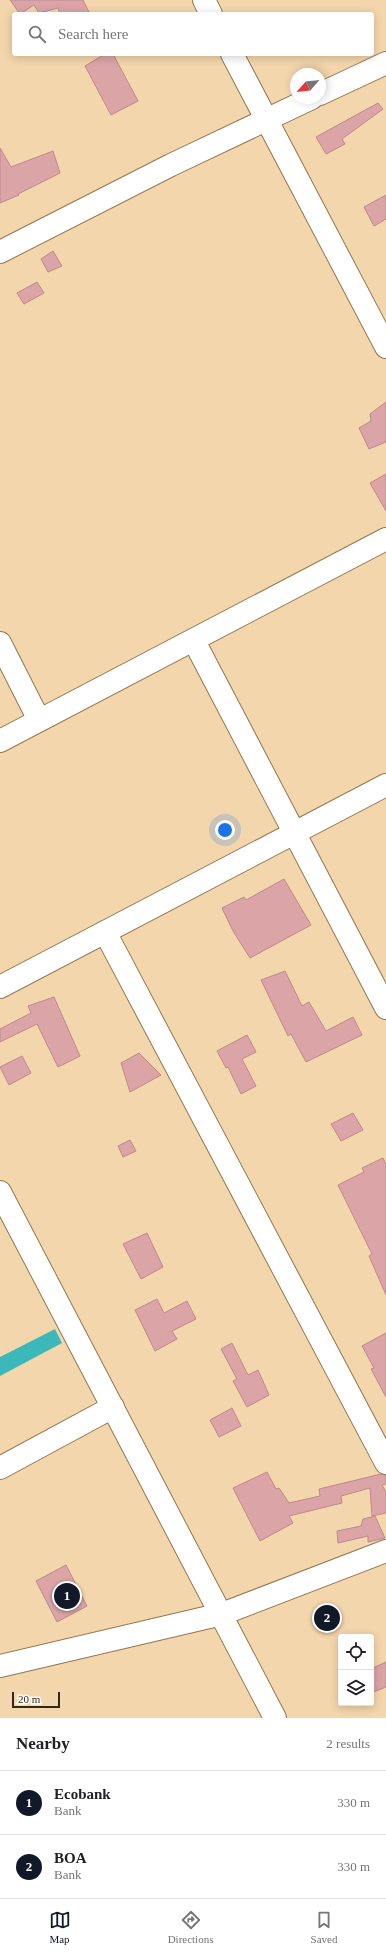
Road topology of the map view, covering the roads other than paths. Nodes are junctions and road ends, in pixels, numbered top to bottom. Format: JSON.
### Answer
{"nodes":[{"id":1,"x":204,"y":0,"type":"edge"},
{"id":2,"x":210,"y":12,"type":"edge"},
{"id":3,"x":233,"y":56,"type":"edge"},
{"id":4,"x":386,"y":63,"type":"edge"},
{"id":5,"x":326,"y":91,"type":"edge"},
{"id":6,"x":299,"y":104,"type":"edge"},
{"id":7,"x":266,"y":120,"type":"junction"},
{"id":8,"x":0,"y":252,"type":"edge"},
{"id":9,"x":386,"y":347,"type":"edge"},
{"id":10,"x":386,"y":539,"type":"edge"},
{"id":11,"x":194,"y":641,"type":"junction"},
{"id":12,"x":0,"y":644,"type":"edge"},
{"id":13,"x":39,"y":720,"type":"junction"},
{"id":14,"x":0,"y":741,"type":"edge"},
{"id":15,"x":386,"y":785,"type":"edge"},
{"id":16,"x":293,"y":834,"type":"junction"},
{"id":17,"x":105,"y":932,"type":"junction"},
{"id":18,"x":0,"y":987,"type":"edge"},
{"id":19,"x":386,"y":1008,"type":"edge"},
{"id":20,"x":0,"y":1192,"type":"edge"},
{"id":21,"x":7,"y":1222,"type":"edge"},
{"id":22,"x":113,"y":1407,"type":"junction"},
{"id":23,"x":386,"y":1463,"type":"edge"},
{"id":24,"x":0,"y":1468,"type":"edge"},
{"id":25,"x":386,"y":1551,"type":"edge"},
{"id":26,"x":222,"y":1614,"type":"junction"},
{"id":27,"x":0,"y":1666,"type":"edge"},
{"id":28,"x":275,"y":1718,"type":"edge"}],
"edges":[{"from":1,"to":2,"type":"street"},
{"from":3,"to":7,"type":"street"},
{"from":4,"to":5,"type":"street"},
{"from":6,"to":7,"type":"street"},
{"from":7,"to":8,"type":"street"},
{"from":7,"to":9,"type":"street"},
{"from":10,"to":11,"type":"street"},
{"from":11,"to":13,"type":"street"},
{"from":11,"to":16,"type":"street"},
{"from":12,"to":13,"type":"street"},
{"from":13,"to":14,"type":"street"},
{"from":15,"to":16,"type":"street"},
{"from":16,"to":17,"type":"street"},
{"from":16,"to":19,"type":"street"},
{"from":17,"to":18,"type":"street"},
{"from":17,"to":23,"type":"street"},
{"from":20,"to":21,"type":"street"},
{"from":21,"to":22,"type":"street"},
{"from":22,"to":24,"type":"street"},
{"from":22,"to":26,"type":"street"},
{"from":25,"to":26,"type":"street"},
{"from":26,"to":27,"type":"street"},
{"from":26,"to":28,"type":"street"}]}
